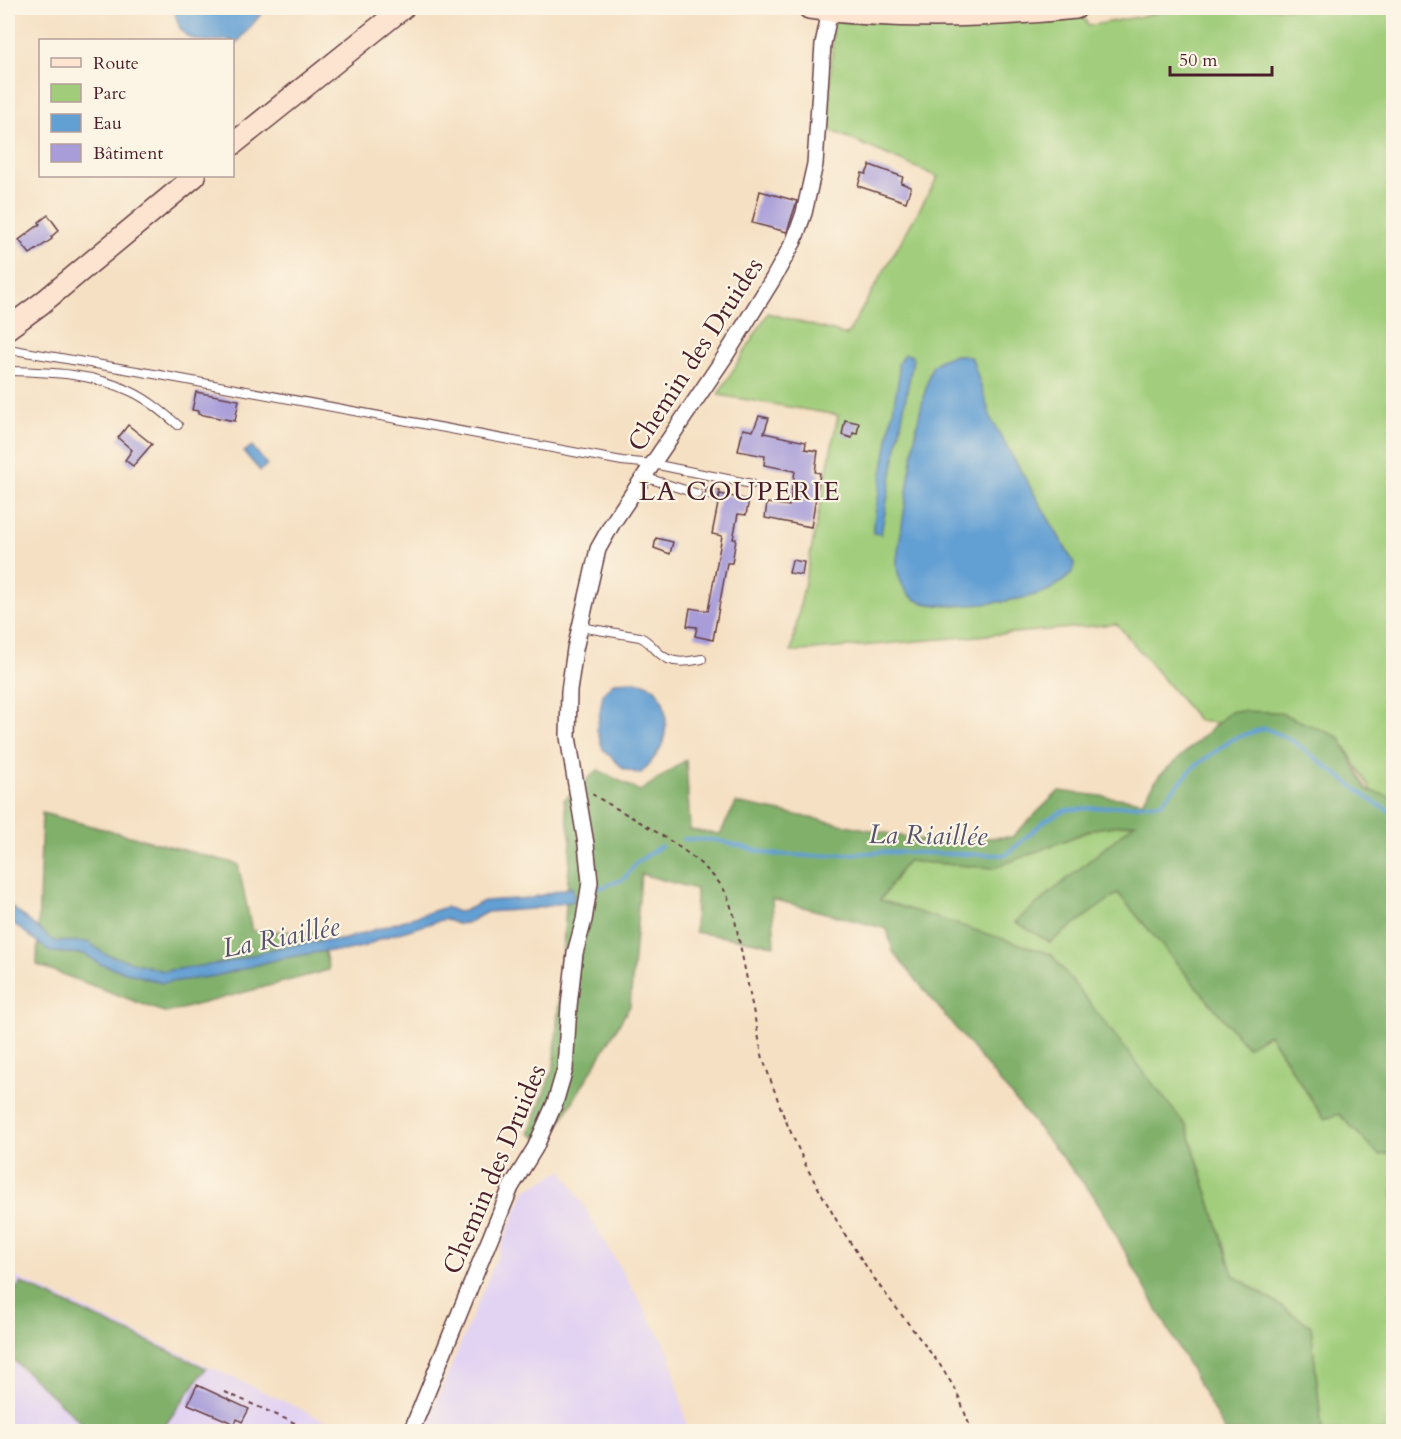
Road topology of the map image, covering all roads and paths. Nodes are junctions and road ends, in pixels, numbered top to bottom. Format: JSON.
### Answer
{"nodes":[{"id":1,"x":403,"y":8,"type":"edge"},
{"id":2,"x":809,"y":8,"type":"edge"},
{"id":3,"x":1076,"y":8,"type":"edge"},
{"id":4,"x":830,"y":11,"type":"junction"},
{"id":5,"x":234,"y":143,"type":"edge"},
{"id":6,"x":194,"y":177,"type":"edge"},
{"id":7,"x":8,"y":328,"type":"edge"},
{"id":8,"x":8,"y":349,"type":"edge"},
{"id":9,"x":8,"y":371,"type":"edge"},
{"id":10,"x":178,"y":425,"type":"dead end"},
{"id":11,"x":653,"y":464,"type":"junction"},
{"id":12,"x":644,"y":477,"type":"junction"},
{"id":13,"x":752,"y":484,"type":"dead end"},
{"id":14,"x":698,"y":494,"type":"dead end"},
{"id":15,"x":580,"y":627,"type":"junction"},
{"id":16,"x":702,"y":659,"type":"dead end"},
{"id":17,"x":575,"y":783,"type":"junction"},
{"id":18,"x":225,"y":1392,"type":"dead end"},
{"id":19,"x":315,"y":1431,"type":"edge"},
{"id":20,"x":411,"y":1431,"type":"edge"},
{"id":21,"x":972,"y":1431,"type":"edge"}],
"edges":[{"from":1,"to":5,"type":"street"},
{"from":2,"to":4,"type":"street"},
{"from":3,"to":4,"type":"street"},
{"from":4,"to":11,"type":"street","name":"Chemin des Druides"},
{"from":6,"to":7,"type":"street"},
{"from":8,"to":11,"type":"lane"},
{"from":9,"to":10,"type":"lane"},
{"from":11,"to":12,"type":"street","name":"Chemin des Druides"},
{"from":11,"to":13,"type":"lane"},
{"from":12,"to":14,"type":"lane"},
{"from":12,"to":15,"type":"street","name":"Chemin des Druides"},
{"from":15,"to":16,"type":"lane"},
{"from":15,"to":17,"type":"street","name":"Chemin des Druides"},
{"from":17,"to":20,"type":"street","name":"Chemin des Druides"},
{"from":17,"to":21,"type":"path"},
{"from":18,"to":19,"type":"path"}]}
